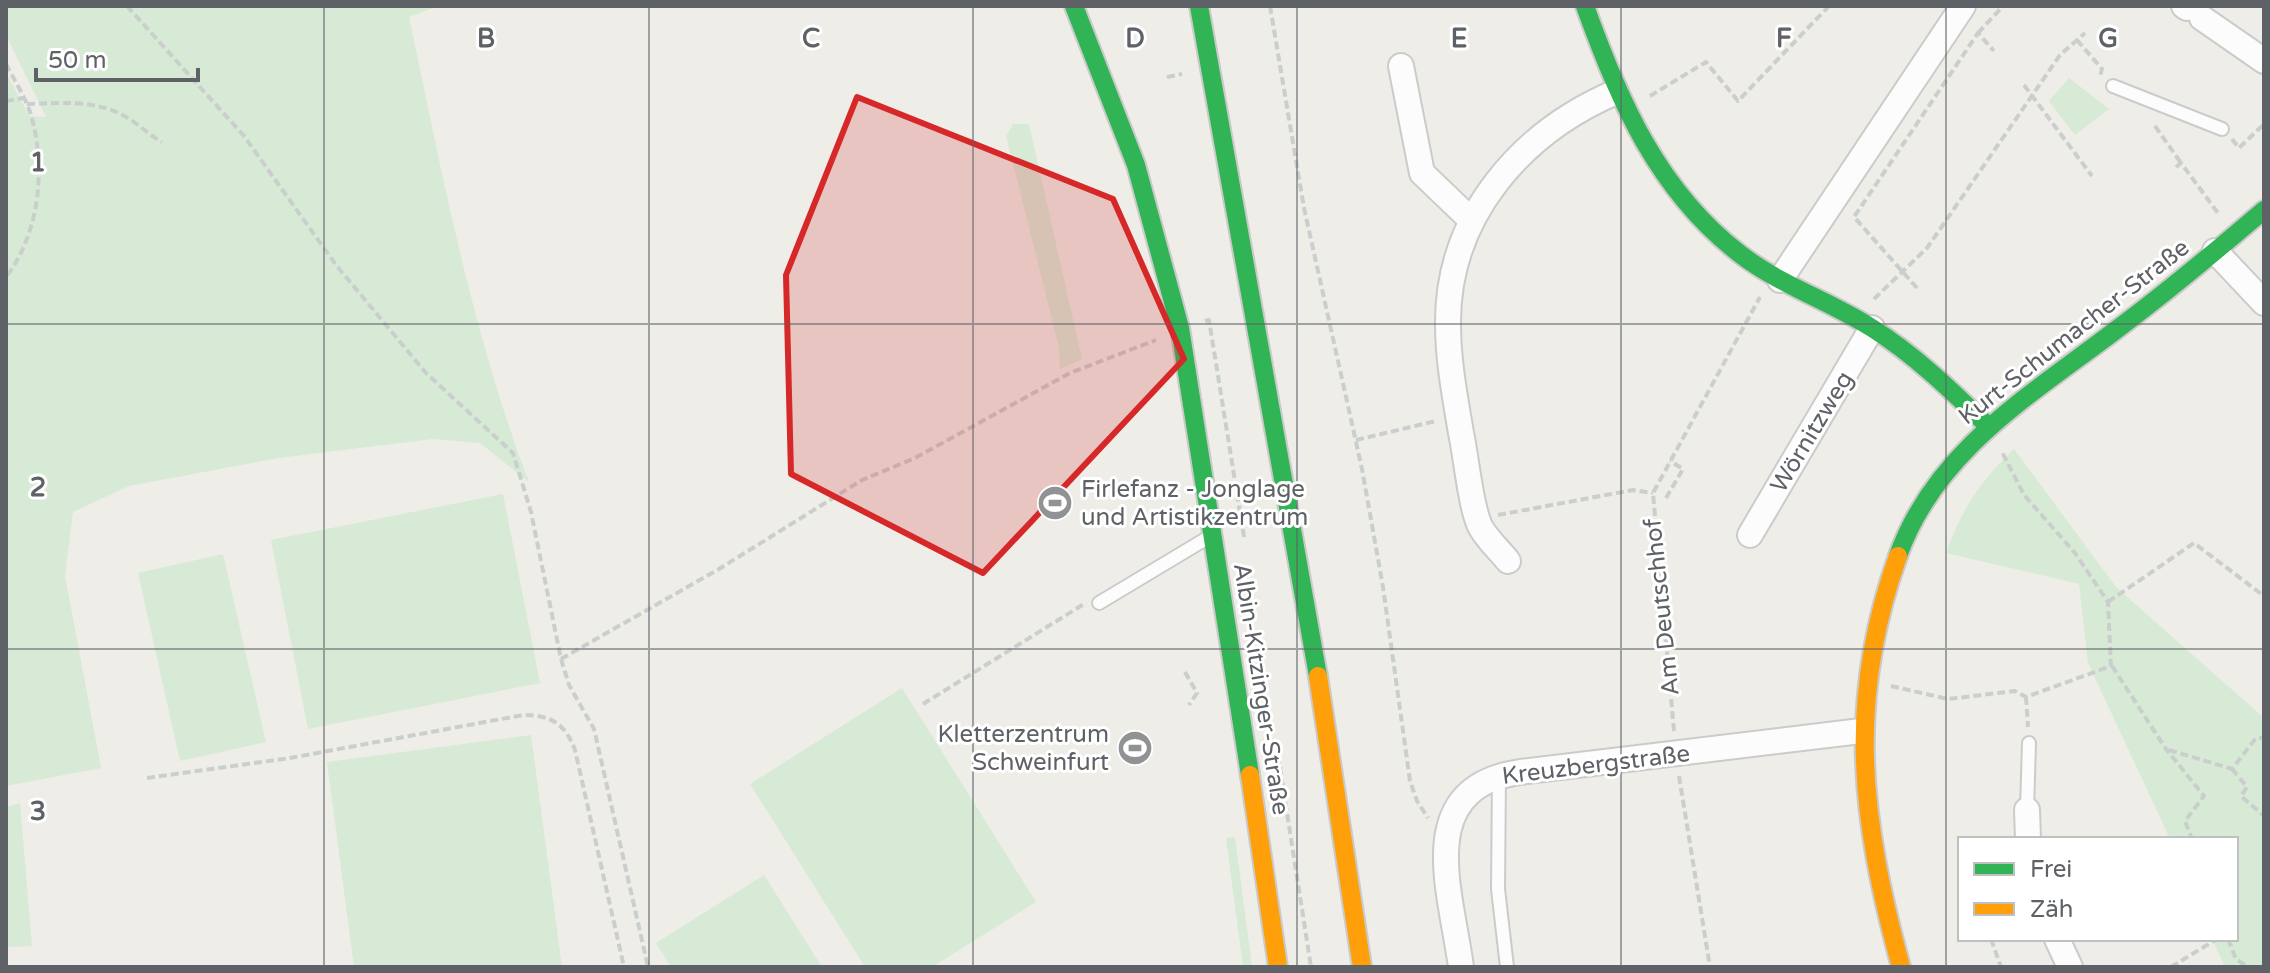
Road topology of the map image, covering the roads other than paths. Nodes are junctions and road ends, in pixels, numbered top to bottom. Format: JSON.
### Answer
{"nodes":[{"id":1,"x":1074,"y":6,"type":"edge"},
{"id":2,"x":1199,"y":6,"type":"edge"},
{"id":3,"x":1585,"y":6,"type":"edge"},
{"id":4,"x":1963,"y":6,"type":"edge"},
{"id":5,"x":2191,"y":11,"type":"edge"},
{"id":6,"x":2264,"y":61,"type":"edge"},
{"id":7,"x":1401,"y":66,"type":"dead end"},
{"id":8,"x":2113,"y":86,"type":"dead end"},
{"id":9,"x":1620,"y":102,"type":"junction"},
{"id":10,"x":2222,"y":129,"type":"road end"},
{"id":11,"x":2264,"y":210,"type":"edge"},
{"id":12,"x":1471,"y":220,"type":"junction"},
{"id":13,"x":2215,"y":251,"type":"junction"},
{"id":14,"x":1776,"y":278,"type":"junction"},
{"id":15,"x":2264,"y":303,"type":"edge"},
{"id":16,"x":1863,"y":323,"type":"junction"},
{"id":17,"x":1988,"y":426,"type":"junction"},
{"id":18,"x":1212,"y":535,"type":"junction"},
{"id":19,"x":1750,"y":535,"type":"dead end"},
{"id":20,"x":1508,"y":561,"type":"dead end"},
{"id":21,"x":1099,"y":603,"type":"road end"},
{"id":22,"x":1861,"y":731,"type":"junction"},
{"id":23,"x":2029,"y":743,"type":"road end"},
{"id":24,"x":1499,"y":775,"type":"junction"},
{"id":25,"x":2027,"y":810,"type":"joint"},
{"id":26,"x":2028,"y":837,"type":"edge"},
{"id":27,"x":2058,"y":941,"type":"edge"},
{"id":28,"x":1278,"y":967,"type":"edge"},
{"id":29,"x":1362,"y":967,"type":"edge"},
{"id":30,"x":1461,"y":967,"type":"edge"},
{"id":31,"x":1507,"y":967,"type":"edge"},
{"id":32,"x":1901,"y":967,"type":"edge"},
{"id":33,"x":2070,"y":967,"type":"edge"}],
"edges":[{"from":1,"to":18,"type":"street","name":"Albin-Kitzinger-Straße"},
{"from":2,"to":29,"type":"street"},
{"from":3,"to":9,"type":"street"},
{"from":4,"to":14,"type":"street"},
{"from":5,"to":6,"type":"street"},
{"from":7,"to":12,"type":"street"},
{"from":8,"to":10,"type":"lane"},
{"from":9,"to":12,"type":"street"},
{"from":9,"to":14,"type":"street"},
{"from":11,"to":13,"type":"street","name":"Kurt-Schumacher-Straße"},
{"from":12,"to":20,"type":"street"},
{"from":13,"to":15,"type":"street"},
{"from":13,"to":17,"type":"street","name":"Kurt-Schumacher-Straße"},
{"from":14,"to":16,"type":"street"},
{"from":16,"to":17,"type":"street"},
{"from":16,"to":19,"type":"street","name":"Wörnitzweg"},
{"from":17,"to":22,"type":"street","name":"Kurt-Schumacher-Straße"},
{"from":18,"to":21,"type":"lane"},
{"from":18,"to":28,"type":"street","name":"Albin-Kitzinger-Straße"},
{"from":22,"to":24,"type":"street","name":"Kreuzbergstraße"},
{"from":22,"to":32,"type":"street","name":"Kurt-Schumacher-Straße"},
{"from":23,"to":25,"type":"lane"},
{"from":24,"to":30,"type":"street","name":"Kreuzbergstraße"},
{"from":24,"to":31,"type":"lane"},
{"from":25,"to":26,"type":"street"},
{"from":27,"to":33,"type":"street"}]}
